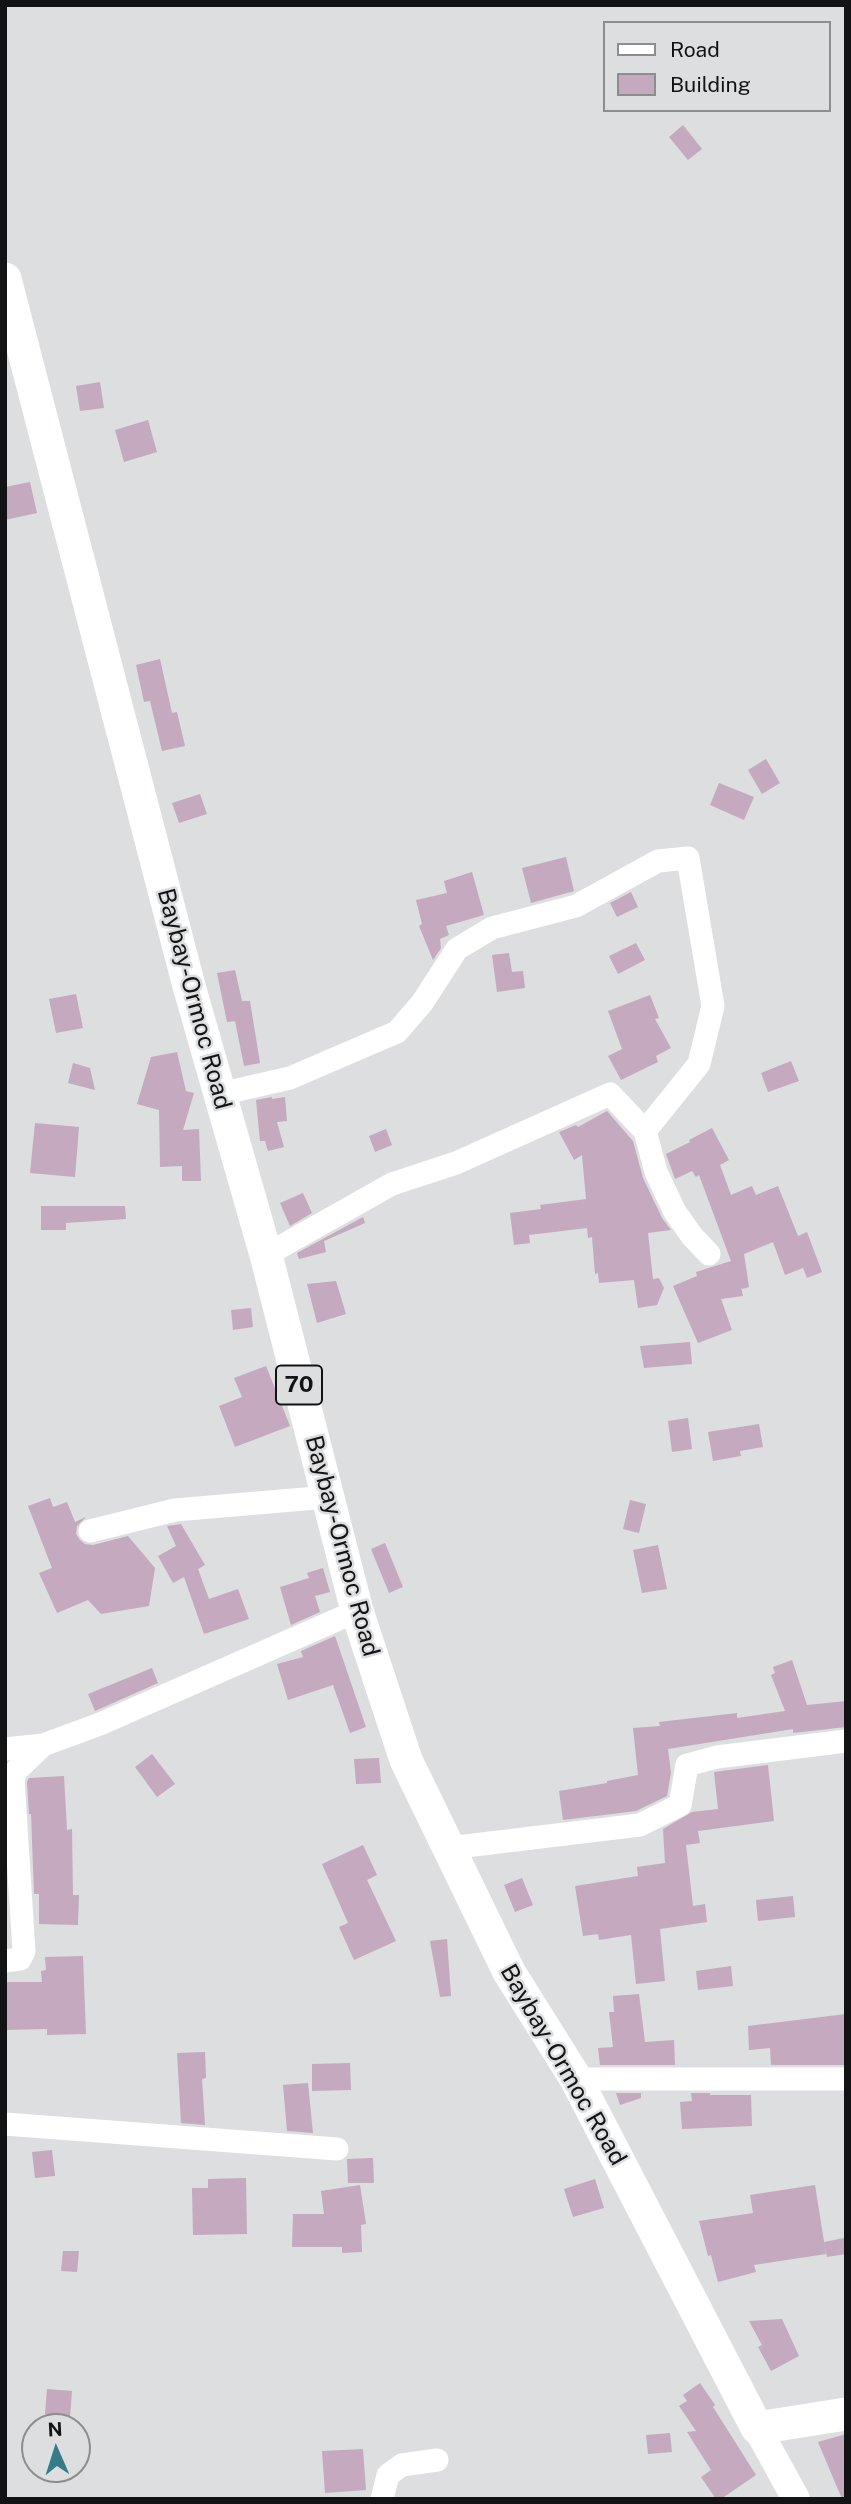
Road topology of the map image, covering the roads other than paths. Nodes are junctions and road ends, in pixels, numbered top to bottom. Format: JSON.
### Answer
{"nodes":[{"id":1,"x":5,"y":279,"type":"edge"},
{"id":2,"x":15,"y":356,"type":"edge"},
{"id":3,"x":220,"y":1094,"type":"junction"},
{"id":4,"x":645,"y":1131,"type":"junction"},
{"id":5,"x":709,"y":1254,"type":"dead end"},
{"id":6,"x":266,"y":1255,"type":"junction"},
{"id":7,"x":328,"y":1497,"type":"junction"},
{"id":8,"x":90,"y":1531,"type":"dead end"},
{"id":9,"x":357,"y":1611,"type":"junction"},
{"id":10,"x":846,"y":1741,"type":"edge"},
{"id":11,"x":43,"y":1745,"type":"junction"},
{"id":12,"x":5,"y":1749,"type":"edge"},
{"id":13,"x":449,"y":1848,"type":"junction"},
{"id":14,"x":5,"y":1961,"type":"edge"},
{"id":15,"x":576,"y":2079,"type":"junction"},
{"id":16,"x":846,"y":2079,"type":"edge"},
{"id":17,"x":5,"y":2124,"type":"edge"},
{"id":18,"x":337,"y":2149,"type":"dead end"},
{"id":19,"x":846,"y":2414,"type":"edge"},
{"id":20,"x":757,"y":2428,"type":"junction"},
{"id":21,"x":437,"y":2460,"type":"dead end"},
{"id":22,"x":382,"y":2499,"type":"edge"},
{"id":23,"x":796,"y":2499,"type":"edge"}],
"edges":[{"from":1,"to":2,"type":"highway","name":"Baybay-Ormoc Road","number":"70"},
{"from":2,"to":3,"type":"highway","name":"Baybay-Ormoc Road","number":"70"},
{"from":3,"to":4,"type":"street"},
{"from":3,"to":6,"type":"highway","name":"Baybay-Ormoc Road","number":"70"},
{"from":4,"to":5,"type":"street"},
{"from":4,"to":6,"type":"street"},
{"from":6,"to":7,"type":"highway","name":"Baybay-Ormoc Road","number":"70"},
{"from":7,"to":8,"type":"street"},
{"from":7,"to":9,"type":"highway","name":"Baybay-Ormoc Road","number":"70"},
{"from":9,"to":11,"type":"street"},
{"from":9,"to":13,"type":"highway","name":"Baybay-Ormoc Road","number":"70"},
{"from":10,"to":13,"type":"street"},
{"from":11,"to":12,"type":"street"},
{"from":11,"to":14,"type":"street"},
{"from":13,"to":15,"type":"highway","name":"Baybay-Ormoc Road","number":"70"},
{"from":15,"to":16,"type":"street"},
{"from":15,"to":20,"type":"highway","name":"Baybay-Ormoc Road","number":"70"},
{"from":17,"to":18,"type":"street"},
{"from":19,"to":20,"type":"highway"},
{"from":20,"to":23,"type":"main road","name":"Baybay-Ormoc Road","number":"70"},
{"from":21,"to":22,"type":"street"}]}
